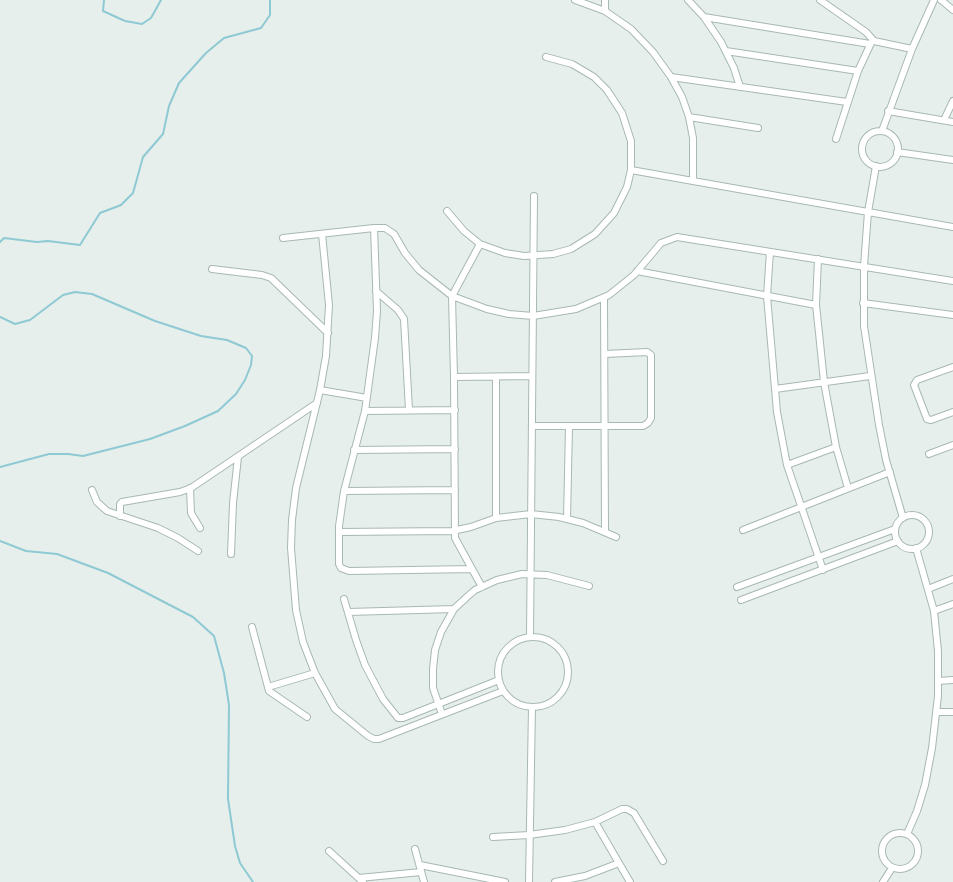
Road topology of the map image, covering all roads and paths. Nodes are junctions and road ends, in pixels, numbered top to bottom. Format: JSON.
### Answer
{"nodes":[{"id":1,"x":575,"y":0,"type":"edge"},
{"id":2,"x":605,"y":0,"type":"edge"},
{"id":3,"x":688,"y":0,"type":"edge"},
{"id":4,"x":820,"y":0,"type":"edge"},
{"id":5,"x":934,"y":0,"type":"edge"},
{"id":6,"x":942,"y":0,"type":"edge"},
{"id":7,"x":953,"y":10,"type":"edge"},
{"id":8,"x":605,"y":11,"type":"junction"},
{"id":9,"x":704,"y":17,"type":"junction"},
{"id":10,"x":872,"y":42,"type":"junction"},
{"id":11,"x":912,"y":49,"type":"junction"},
{"id":12,"x":726,"y":51,"type":"junction"},
{"id":13,"x":546,"y":57,"type":"dead end"},
{"id":14,"x":858,"y":71,"type":"junction"},
{"id":15,"x":671,"y":78,"type":"junction"},
{"id":16,"x":740,"y":87,"type":"junction"},
{"id":17,"x":953,"y":101,"type":"edge"},
{"id":18,"x":847,"y":102,"type":"junction"},
{"id":19,"x":888,"y":111,"type":"junction"},
{"id":20,"x":689,"y":117,"type":"junction"},
{"id":21,"x":944,"y":120,"type":"junction"},
{"id":22,"x":953,"y":122,"type":"edge"},
{"id":23,"x":758,"y":128,"type":"dead end"},
{"id":24,"x":882,"y":131,"type":"junction"},
{"id":25,"x":836,"y":140,"type":"dead end"},
{"id":26,"x":898,"y":152,"type":"junction"},
{"id":27,"x":953,"y":160,"type":"edge"},
{"id":28,"x":876,"y":166,"type":"junction"},
{"id":29,"x":631,"y":170,"type":"junction"},
{"id":30,"x":694,"y":181,"type":"junction"},
{"id":31,"x":534,"y":196,"type":"dead end"},
{"id":32,"x":448,"y":211,"type":"dead end"},
{"id":33,"x":868,"y":212,"type":"junction"},
{"id":34,"x":953,"y":227,"type":"edge"},
{"id":35,"x":374,"y":228,"type":"junction"},
{"id":36,"x":322,"y":234,"type":"junction"},
{"id":37,"x":284,"y":238,"type":"dead end"},
{"id":38,"x":480,"y":244,"type":"junction"},
{"id":39,"x":770,"y":252,"type":"junction"},
{"id":40,"x":533,"y":256,"type":"junction"},
{"id":41,"x":818,"y":259,"type":"junction"},
{"id":42,"x":864,"y":266,"type":"junction"},
{"id":43,"x":212,"y":269,"type":"dead end"},
{"id":44,"x":637,"y":271,"type":"junction"},
{"id":45,"x":953,"y":280,"type":"edge"},
{"id":46,"x":376,"y":291,"type":"junction"},
{"id":47,"x":452,"y":296,"type":"junction"},
{"id":48,"x":767,"y":296,"type":"junction"},
{"id":49,"x":604,"y":298,"type":"junction"},
{"id":50,"x":863,"y":303,"type":"junction"},
{"id":51,"x":816,"y":305,"type":"junction"},
{"id":52,"x":953,"y":315,"type":"edge"},
{"id":53,"x":533,"y":316,"type":"junction"},
{"id":54,"x":328,"y":333,"type":"junction"},
{"id":55,"x":605,"y":354,"type":"junction"},
{"id":56,"x":953,"y":367,"type":"edge"},
{"id":57,"x":532,"y":376,"type":"junction"},
{"id":58,"x":870,"y":376,"type":"junction"},
{"id":59,"x":454,"y":377,"type":"junction"},
{"id":60,"x":496,"y":377,"type":"junction"},
{"id":61,"x":824,"y":382,"type":"junction"},
{"id":62,"x":775,"y":389,"type":"junction"},
{"id":63,"x":320,"y":390,"type":"junction"},
{"id":64,"x":367,"y":398,"type":"junction"},
{"id":65,"x":317,"y":403,"type":"junction"},
{"id":66,"x":409,"y":410,"type":"junction"},
{"id":67,"x":454,"y":410,"type":"junction"},
{"id":68,"x":365,"y":411,"type":"junction"},
{"id":69,"x":953,"y":412,"type":"edge"},
{"id":70,"x":532,"y":426,"type":"junction"},
{"id":71,"x":569,"y":426,"type":"junction"},
{"id":72,"x":606,"y":426,"type":"junction"},
{"id":73,"x":953,"y":446,"type":"edge"},
{"id":74,"x":836,"y":447,"type":"junction"},
{"id":75,"x":455,"y":449,"type":"junction"},
{"id":76,"x":354,"y":450,"type":"junction"},
{"id":77,"x":929,"y":454,"type":"dead end"},
{"id":78,"x":238,"y":457,"type":"junction"},
{"id":79,"x":787,"y":465,"type":"junction"},
{"id":80,"x":890,"y":472,"type":"junction"},
{"id":81,"x":190,"y":488,"type":"junction"},
{"id":82,"x":848,"y":488,"type":"junction"},
{"id":83,"x":92,"y":490,"type":"dead end"},
{"id":84,"x":455,"y":490,"type":"junction"},
{"id":85,"x":344,"y":491,"type":"junction"},
{"id":86,"x":801,"y":507,"type":"junction"},
{"id":87,"x":531,"y":514,"type":"junction"},
{"id":88,"x":120,"y":516,"type":"junction"},
{"id":89,"x":496,"y":518,"type":"junction"},
{"id":90,"x":903,"y":518,"type":"junction"},
{"id":91,"x":567,"y":519,"type":"junction"},
{"id":92,"x":200,"y":528,"type":"dead end"},
{"id":93,"x":895,"y":529,"type":"junction"},
{"id":94,"x":455,"y":530,"type":"junction"},
{"id":95,"x":744,"y":530,"type":"dead end"},
{"id":96,"x":605,"y":531,"type":"junction"},
{"id":97,"x":339,"y":532,"type":"junction"},
{"id":98,"x":616,"y":536,"type":"dead end"},
{"id":99,"x":898,"y":541,"type":"junction"},
{"id":100,"x":916,"y":548,"type":"junction"},
{"id":101,"x":198,"y":551,"type":"dead end"},
{"id":102,"x":231,"y":554,"type":"dead end"},
{"id":103,"x":819,"y":558,"type":"junction"},
{"id":104,"x":472,"y":569,"type":"junction"},
{"id":105,"x":823,"y":570,"type":"junction"},
{"id":106,"x":530,"y":574,"type":"junction"},
{"id":107,"x":953,"y":579,"type":"edge"},
{"id":108,"x":589,"y":586,"type":"dead end"},
{"id":109,"x":482,"y":587,"type":"junction"},
{"id":110,"x":737,"y":587,"type":"dead end"},
{"id":111,"x":928,"y":589,"type":"junction"},
{"id":112,"x":344,"y":599,"type":"dead end"},
{"id":113,"x":741,"y":600,"type":"dead end"},
{"id":114,"x":953,"y":604,"type":"edge"},
{"id":115,"x":454,"y":609,"type":"junction"},
{"id":116,"x":934,"y":611,"type":"junction"},
{"id":117,"x":348,"y":612,"type":"junction"},
{"id":118,"x":252,"y":627,"type":"dead end"},
{"id":119,"x":530,"y":637,"type":"junction"},
{"id":120,"x":315,"y":673,"type":"junction"},
{"id":121,"x":499,"y":680,"type":"junction"},
{"id":122,"x":953,"y":680,"type":"edge"},
{"id":123,"x":938,"y":681,"type":"junction"},
{"id":124,"x":268,"y":687,"type":"junction"},
{"id":125,"x":503,"y":691,"type":"junction"},
{"id":126,"x":438,"y":704,"type":"junction"},
{"id":127,"x":532,"y":707,"type":"junction"},
{"id":128,"x":936,"y":712,"type":"junction"},
{"id":129,"x":953,"y":712,"type":"edge"},
{"id":130,"x":442,"y":714,"type":"junction"},
{"id":131,"x":307,"y":718,"type":"dead end"},
{"id":132,"x":595,"y":822,"type":"junction"},
{"id":133,"x":907,"y":834,"type":"junction"},
{"id":134,"x":529,"y":835,"type":"junction"},
{"id":135,"x":493,"y":837,"type":"dead end"},
{"id":136,"x":415,"y":849,"type":"dead end"},
{"id":137,"x":329,"y":851,"type":"dead end"},
{"id":138,"x":663,"y":862,"type":"dead end"},
{"id":139,"x":619,"y":863,"type":"junction"},
{"id":140,"x":420,"y":868,"type":"junction"},
{"id":141,"x":892,"y":868,"type":"junction"},
{"id":142,"x":361,"y":880,"type":"edge"},
{"id":143,"x":424,"y":882,"type":"edge"},
{"id":144,"x":505,"y":882,"type":"edge"},
{"id":145,"x":529,"y":882,"type":"edge"},
{"id":146,"x":555,"y":882,"type":"edge"},
{"id":147,"x":630,"y":882,"type":"edge"},
{"id":148,"x":884,"y":882,"type":"edge"}],
"edges":[{"from":1,"to":8,"type":"street"},
{"from":2,"to":8,"type":"street"},
{"from":3,"to":9,"type":"street"},
{"from":4,"to":10,"type":"street"},
{"from":5,"to":11,"type":"street"},
{"from":6,"to":7,"type":"street"},
{"from":8,"to":15,"type":"street"},
{"from":9,"to":10,"type":"street"},
{"from":9,"to":12,"type":"street"},
{"from":10,"to":11,"type":"street"},
{"from":10,"to":14,"type":"street"},
{"from":11,"to":19,"type":"street"},
{"from":12,"to":14,"type":"street"},
{"from":12,"to":16,"type":"street"},
{"from":13,"to":29,"type":"street"},
{"from":14,"to":18,"type":"street"},
{"from":15,"to":16,"type":"street"},
{"from":15,"to":20,"type":"street"},
{"from":16,"to":18,"type":"street"},
{"from":17,"to":21,"type":"street"},
{"from":18,"to":25,"type":"street"},
{"from":19,"to":21,"type":"street"},
{"from":19,"to":24,"type":"street"},
{"from":20,"to":23,"type":"street"},
{"from":20,"to":30,"type":"street"},
{"from":21,"to":22,"type":"street"},
{"from":24,"to":26,"type":"street"},
{"from":24,"to":28,"type":"street"},
{"from":26,"to":27,"type":"street"},
{"from":26,"to":28,"type":"street"},
{"from":28,"to":33,"type":"street"},
{"from":29,"to":30,"type":"street"},
{"from":29,"to":40,"type":"street"},
{"from":30,"to":33,"type":"street"},
{"from":31,"to":40,"type":"street"},
{"from":32,"to":38,"type":"street"},
{"from":33,"to":34,"type":"street"},
{"from":33,"to":42,"type":"street"},
{"from":35,"to":36,"type":"street"},
{"from":35,"to":46,"type":"street"},
{"from":35,"to":47,"type":"street"},
{"from":36,"to":37,"type":"street"},
{"from":36,"to":54,"type":"street"},
{"from":38,"to":40,"type":"street"},
{"from":38,"to":47,"type":"street"},
{"from":39,"to":41,"type":"street"},
{"from":39,"to":44,"type":"street"},
{"from":39,"to":48,"type":"street"},
{"from":40,"to":53,"type":"street"},
{"from":41,"to":42,"type":"street"},
{"from":41,"to":51,"type":"street"},
{"from":42,"to":45,"type":"street"},
{"from":42,"to":50,"type":"street"},
{"from":43,"to":54,"type":"street"},
{"from":44,"to":48,"type":"street"},
{"from":44,"to":49,"type":"street"},
{"from":46,"to":64,"type":"street"},
{"from":46,"to":66,"type":"street"},
{"from":47,"to":53,"type":"street"},
{"from":47,"to":59,"type":"street"},
{"from":48,"to":51,"type":"street"},
{"from":48,"to":62,"type":"street"},
{"from":49,"to":53,"type":"street"},
{"from":49,"to":55,"type":"street"},
{"from":50,"to":52,"type":"street"},
{"from":50,"to":58,"type":"street"},
{"from":51,"to":61,"type":"street"},
{"from":53,"to":57,"type":"street"},
{"from":54,"to":63,"type":"street"},
{"from":55,"to":72,"type":"street"},
{"from":55,"to":72,"type":"street"},
{"from":56,"to":69,"type":"street"},
{"from":57,"to":60,"type":"street"},
{"from":57,"to":70,"type":"street"},
{"from":58,"to":61,"type":"street"},
{"from":58,"to":80,"type":"street"},
{"from":59,"to":60,"type":"street"},
{"from":59,"to":67,"type":"street"},
{"from":60,"to":89,"type":"street"},
{"from":61,"to":62,"type":"street"},
{"from":61,"to":74,"type":"street"},
{"from":62,"to":79,"type":"street"},
{"from":63,"to":64,"type":"street"},
{"from":63,"to":65,"type":"street"},
{"from":64,"to":68,"type":"street"},
{"from":65,"to":78,"type":"street"},
{"from":65,"to":120,"type":"street"},
{"from":66,"to":67,"type":"street"},
{"from":66,"to":68,"type":"street"},
{"from":67,"to":75,"type":"street"},
{"from":68,"to":76,"type":"street"},
{"from":70,"to":71,"type":"street"},
{"from":70,"to":87,"type":"street"},
{"from":71,"to":72,"type":"street"},
{"from":71,"to":91,"type":"street"},
{"from":72,"to":96,"type":"street"},
{"from":73,"to":77,"type":"street"},
{"from":74,"to":79,"type":"street"},
{"from":74,"to":82,"type":"street"},
{"from":75,"to":76,"type":"street"},
{"from":75,"to":84,"type":"street"},
{"from":76,"to":85,"type":"street"},
{"from":78,"to":81,"type":"street"},
{"from":78,"to":102,"type":"street"},
{"from":79,"to":86,"type":"street"},
{"from":80,"to":82,"type":"street"},
{"from":80,"to":90,"type":"street"},
{"from":81,"to":88,"type":"street"},
{"from":81,"to":92,"type":"street"},
{"from":82,"to":86,"type":"street"},
{"from":83,"to":88,"type":"street"},
{"from":84,"to":85,"type":"street"},
{"from":84,"to":94,"type":"street"},
{"from":85,"to":97,"type":"street"},
{"from":86,"to":95,"type":"street"},
{"from":86,"to":103,"type":"street"},
{"from":87,"to":89,"type":"street"},
{"from":87,"to":91,"type":"street"},
{"from":87,"to":106,"type":"street"},
{"from":88,"to":101,"type":"street"},
{"from":89,"to":94,"type":"street"},
{"from":90,"to":93,"type":"street"},
{"from":90,"to":100,"type":"street"},
{"from":91,"to":96,"type":"street"},
{"from":93,"to":99,"type":"street"},
{"from":93,"to":103,"type":"street"},
{"from":94,"to":97,"type":"street"},
{"from":94,"to":104,"type":"street"},
{"from":96,"to":98,"type":"street"},
{"from":97,"to":104,"type":"street"},
{"from":99,"to":100,"type":"street"},
{"from":99,"to":105,"type":"street"},
{"from":100,"to":111,"type":"street"},
{"from":103,"to":105,"type":"street"},
{"from":103,"to":110,"type":"street"},
{"from":104,"to":109,"type":"street"},
{"from":105,"to":113,"type":"street"},
{"from":106,"to":108,"type":"street"},
{"from":106,"to":109,"type":"street"},
{"from":106,"to":119,"type":"street"},
{"from":107,"to":111,"type":"street"},
{"from":109,"to":115,"type":"street"},
{"from":111,"to":116,"type":"street"},
{"from":112,"to":117,"type":"street"},
{"from":114,"to":116,"type":"street"},
{"from":115,"to":117,"type":"street"},
{"from":115,"to":126,"type":"street"},
{"from":116,"to":123,"type":"street"},
{"from":117,"to":126,"type":"street"},
{"from":118,"to":124,"type":"street"},
{"from":119,"to":121,"type":"street"},
{"from":119,"to":127,"type":"street"},
{"from":120,"to":124,"type":"street"},
{"from":120,"to":130,"type":"street"},
{"from":121,"to":125,"type":"street"},
{"from":121,"to":126,"type":"street"},
{"from":122,"to":123,"type":"street"},
{"from":123,"to":128,"type":"street"},
{"from":124,"to":131,"type":"street"},
{"from":125,"to":127,"type":"street"},
{"from":125,"to":130,"type":"street"},
{"from":126,"to":130,"type":"street"},
{"from":127,"to":134,"type":"street"},
{"from":128,"to":129,"type":"street"},
{"from":128,"to":133,"type":"street"},
{"from":132,"to":134,"type":"street"},
{"from":132,"to":138,"type":"street"},
{"from":132,"to":139,"type":"street"},
{"from":133,"to":141,"type":"street"},
{"from":133,"to":141,"type":"street"},
{"from":134,"to":135,"type":"street"},
{"from":134,"to":145,"type":"street"},
{"from":136,"to":140,"type":"street"},
{"from":137,"to":142,"type":"street"},
{"from":139,"to":146,"type":"street"},
{"from":139,"to":147,"type":"street"},
{"from":140,"to":142,"type":"street"},
{"from":140,"to":143,"type":"street"},
{"from":140,"to":144,"type":"street"},
{"from":141,"to":148,"type":"street"}]}
